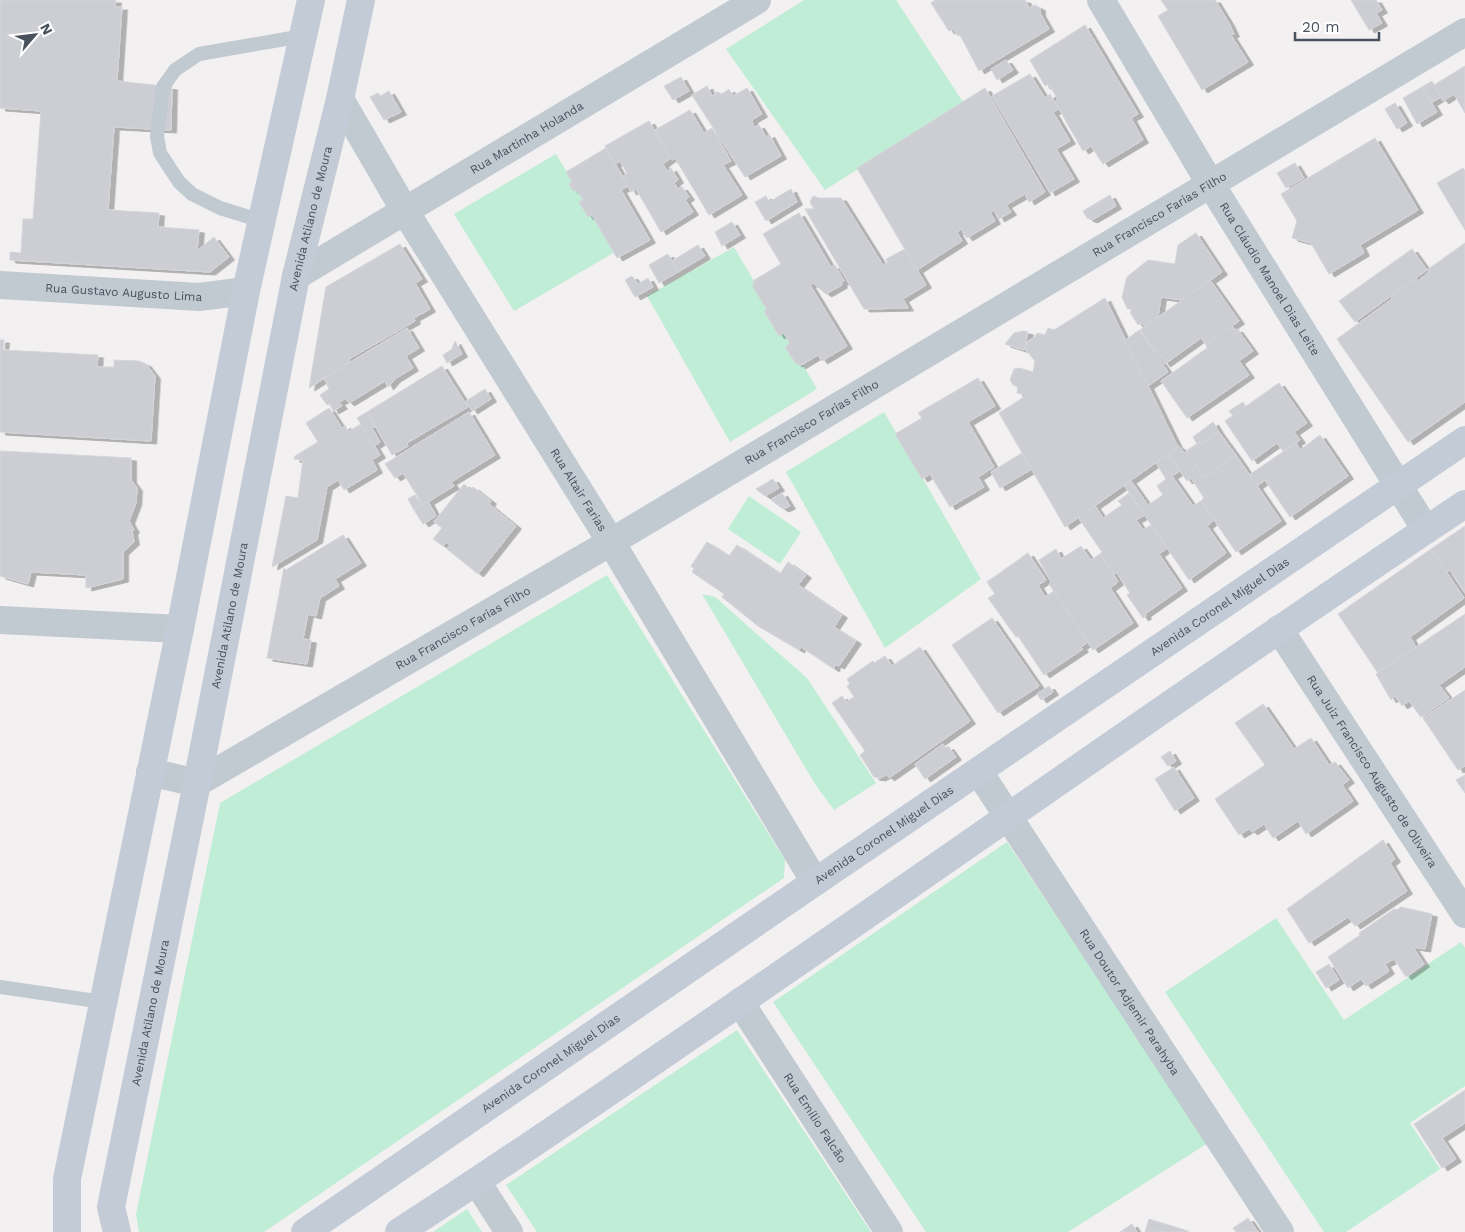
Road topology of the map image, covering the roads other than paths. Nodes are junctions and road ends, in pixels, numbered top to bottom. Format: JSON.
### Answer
{"nodes":[{"id":1,"x":311,"y":0,"type":"edge"},
{"id":2,"x":361,"y":0,"type":"edge"},
{"id":3,"x":757,"y":0,"type":"edge"},
{"id":4,"x":1101,"y":0,"type":"edge"},
{"id":5,"x":1465,"y":32,"type":"edge"},
{"id":6,"x":303,"y":36,"type":"junction"},
{"id":7,"x":340,"y":99,"type":"junction"},
{"id":8,"x":1210,"y":183,"type":"junction"},
{"id":9,"x":405,"y":211,"type":"junction"},
{"id":10,"x":262,"y":221,"type":"junction"},
{"id":11,"x":296,"y":276,"type":"junction"},
{"id":12,"x":0,"y":285,"type":"edge"},
{"id":13,"x":246,"y":291,"type":"junction"},
{"id":14,"x":1465,"y":440,"type":"edge"},
{"id":15,"x":1399,"y":487,"type":"junction"},
{"id":16,"x":1465,"y":504,"type":"edge"},
{"id":17,"x":1426,"y":530,"type":"junction"},
{"id":18,"x":611,"y":542,"type":"junction"},
{"id":19,"x":0,"y":620,"type":"edge"},
{"id":20,"x":180,"y":629,"type":"junction"},
{"id":21,"x":1280,"y":629,"type":"junction"},
{"id":22,"x":150,"y":772,"type":"junction"},
{"id":23,"x":979,"y":772,"type":"junction"},
{"id":24,"x":197,"y":783,"type":"junction"},
{"id":25,"x":1010,"y":817,"type":"junction"},
{"id":26,"x":815,"y":882,"type":"junction"},
{"id":27,"x":1465,"y":914,"type":"edge"},
{"id":28,"x":0,"y":987,"type":"edge"},
{"id":29,"x":102,"y":1002,"type":"junction"},
{"id":30,"x":740,"y":1002,"type":"junction"},
{"id":31,"x":67,"y":1179,"type":"junction"},
{"id":32,"x":477,"y":1182,"type":"junction"},
{"id":33,"x":50,"y":1232,"type":"edge"},
{"id":34,"x":67,"y":1232,"type":"edge"},
{"id":35,"x":117,"y":1232,"type":"edge"},
{"id":36,"x":305,"y":1232,"type":"edge"},
{"id":37,"x":399,"y":1232,"type":"edge"},
{"id":38,"x":509,"y":1232,"type":"edge"},
{"id":39,"x":889,"y":1232,"type":"edge"},
{"id":40,"x":1280,"y":1232,"type":"edge"}],
"edges":[{"from":1,"to":6,"type":"main road"},
{"from":2,"to":7,"type":"main road","name":"Avenida Atilano de Moura"},
{"from":3,"to":9,"type":"street","name":"Rua Martinha Holanda"},
{"from":4,"to":8,"type":"street","name":"Rua Cláudio Manoel Dias Leite"},
{"from":5,"to":8,"type":"street","name":"Rua Francisco Farias Filho"},
{"from":6,"to":10,"type":"main road"},
{"from":6,"to":10,"type":"lane"},
{"from":7,"to":9,"type":"street","name":"Rua Altair Farias"},
{"from":7,"to":11,"type":"main road","name":"Avenida Atilano de Moura"},
{"from":8,"to":15,"type":"street","name":"Rua Cláudio Manoel Dias Leite"},
{"from":8,"to":18,"type":"street","name":"Rua Francisco Farias Filho"},
{"from":9,"to":11,"type":"street","name":"Rua Martinha Holanda"},
{"from":9,"to":18,"type":"street","name":"Rua Altair Farias"},
{"from":10,"to":13,"type":"main road"},
{"from":11,"to":24,"type":"main road","name":"Avenida Atilano de Moura"},
{"from":12,"to":13,"type":"street","name":"Rua Gustavo Augusto Lima"},
{"from":13,"to":20,"type":"main road"},
{"from":14,"to":15,"type":"main road","name":"Avenida Coronel Miguel Dias"},
{"from":15,"to":17,"type":"street","name":"Rua Cláudio Manoel Dias Leite"},
{"from":15,"to":23,"type":"main road","name":"Avenida Coronel Miguel Dias"},
{"from":16,"to":17,"type":"main road"},
{"from":17,"to":21,"type":"main road"},
{"from":18,"to":24,"type":"street","name":"Rua Francisco Farias Filho"},
{"from":18,"to":26,"type":"street","name":"Rua Altair Farias"},
{"from":19,"to":20,"type":"street"},
{"from":20,"to":22,"type":"main road"},
{"from":21,"to":25,"type":"main road"},
{"from":21,"to":27,"type":"street","name":"Rua Juiz Francisco Augusto de Oliveira"},
{"from":22,"to":24,"type":"street"},
{"from":22,"to":29,"type":"main road"},
{"from":23,"to":25,"type":"street","name":"Rua Doutor Adjemir Parahyba"},
{"from":23,"to":26,"type":"main road","name":"Avenida Coronel Miguel Dias"},
{"from":24,"to":35,"type":"main road","name":"Avenida Atilano de Moura"},
{"from":25,"to":30,"type":"main road"},
{"from":25,"to":40,"type":"street","name":"Rua Doutor Adjemir Parahyba"},
{"from":26,"to":36,"type":"main road","name":"Avenida Coronel Miguel Dias"},
{"from":28,"to":29,"type":"lane"},
{"from":29,"to":31,"type":"main road"},
{"from":30,"to":32,"type":"main road"},
{"from":30,"to":39,"type":"street","name":"Rua Emílio Falcão"},
{"from":31,"to":33,"type":"main road"},
{"from":31,"to":34,"type":"main road"},
{"from":32,"to":37,"type":"main road"},
{"from":32,"to":38,"type":"street"}]}
